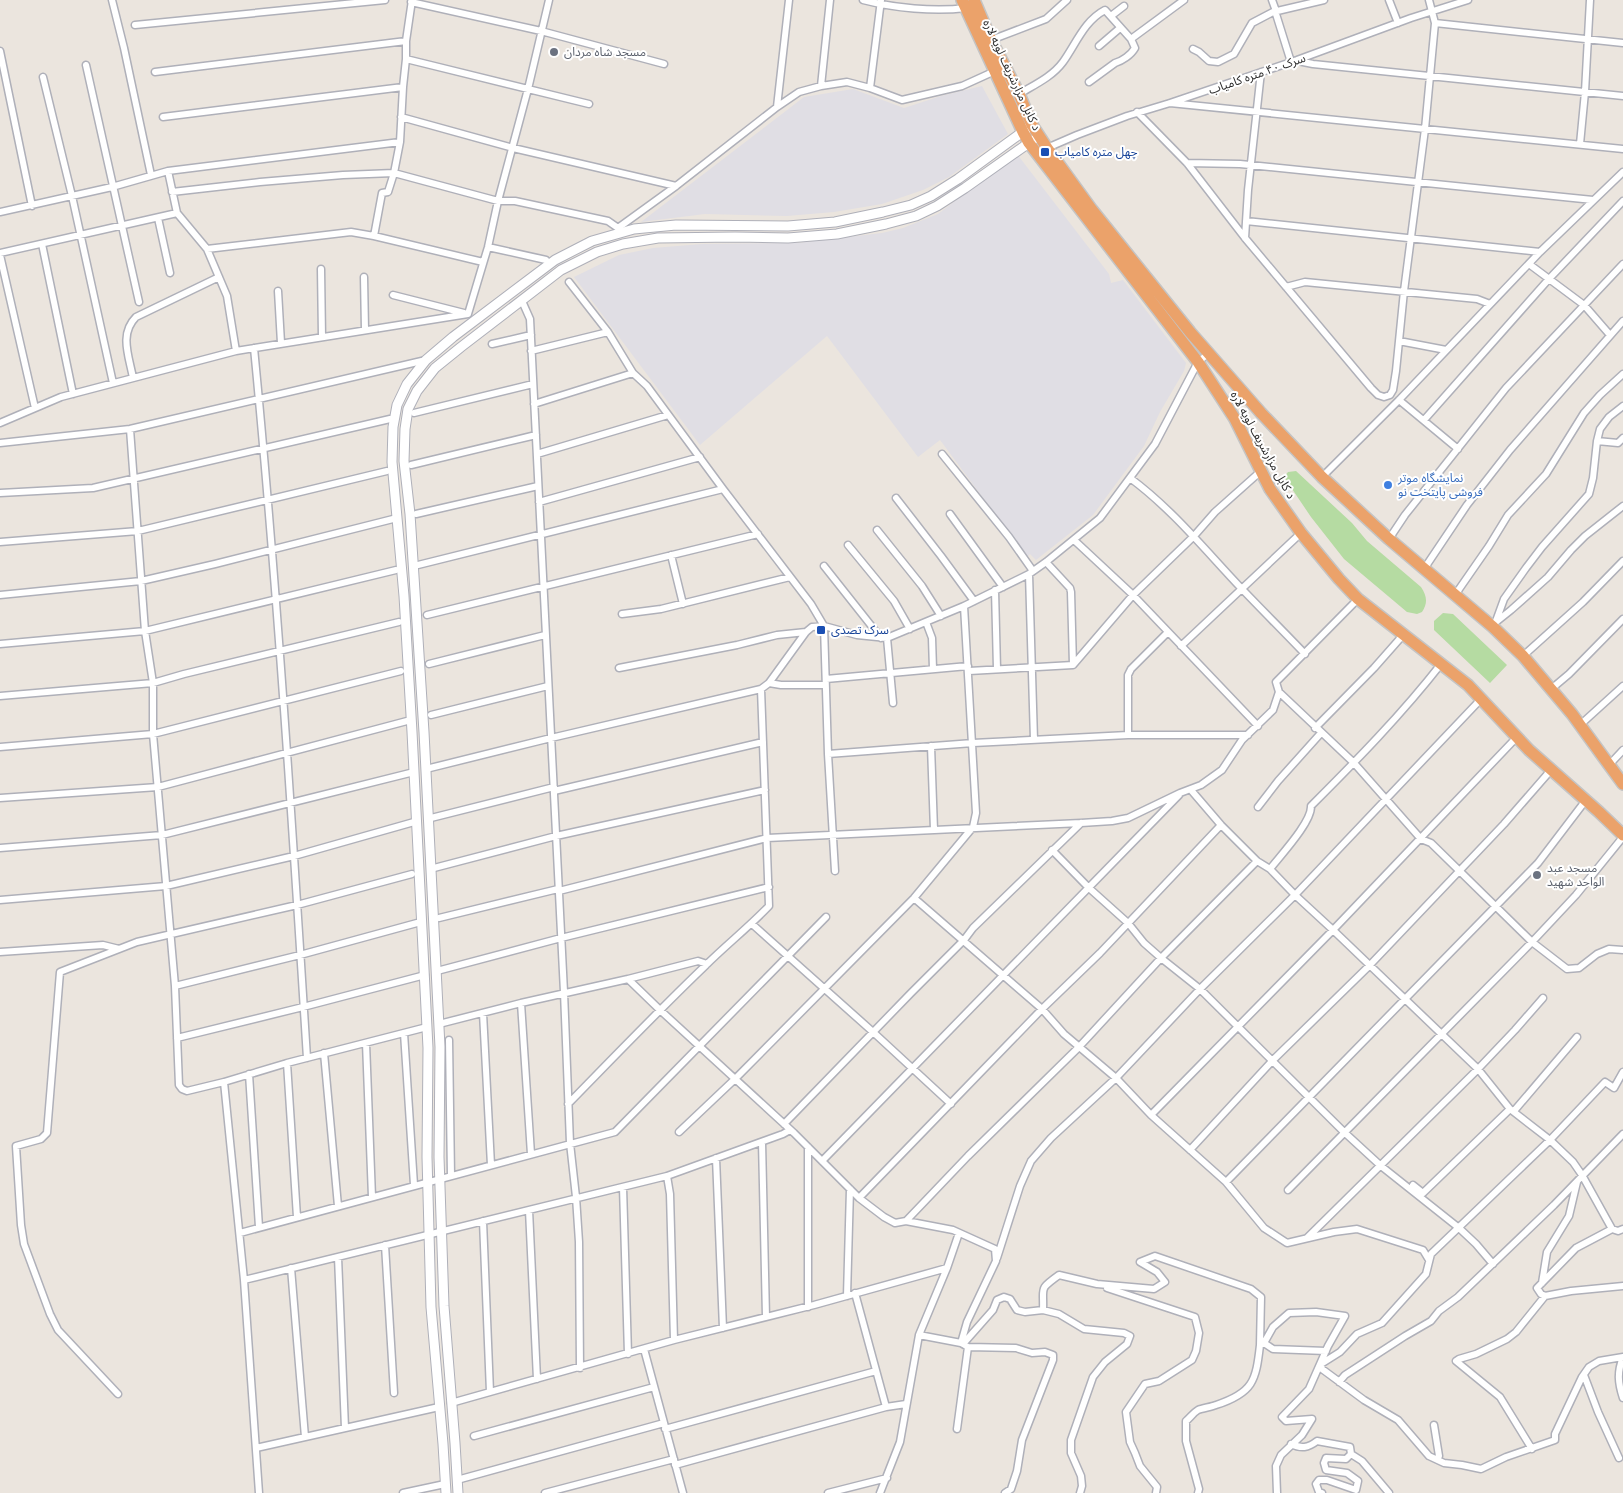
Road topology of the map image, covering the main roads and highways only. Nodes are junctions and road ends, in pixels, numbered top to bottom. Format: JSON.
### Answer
{"nodes":[{"id":1,"x":967,"y":3,"type":"edge"},
{"id":2,"x":1032,"y":125,"type":"junction"},
{"id":3,"x":1023,"y":132,"type":"junction"},
{"id":4,"x":1039,"y":135,"type":"junction"},
{"id":5,"x":1029,"y":143,"type":"junction"},
{"id":6,"x":416,"y":595,"type":"junction"},
{"id":7,"x":404,"y":596,"type":"junction"},
{"id":8,"x":1623,"y":784,"type":"edge"},
{"id":9,"x":1623,"y":836,"type":"edge"},
{"id":10,"x":446,"y":1488,"type":"edge"},
{"id":11,"x":458,"y":1493,"type":"edge"}],
"edges":[{"from":1,"to":2,"type":"highway","name":"د کابل مزارشریف لویه لاره"},
{"from":1,"to":3,"type":"highway","name":"د کابل مزارشریف لویه لاره"},
{"from":2,"to":3,"type":"main road"},
{"from":2,"to":4,"type":"highway","name":"د کابل مزارشریف لویه لاره"},
{"from":3,"to":5,"type":"highway","name":"د کابل مزارشریف لویه لاره"},
{"from":3,"to":7,"type":"main road"},
{"from":4,"to":5,"type":"main road"},
{"from":4,"to":8,"type":"highway","name":"د کابل مزارشریف لویه لاره"},
{"from":5,"to":6,"type":"main road"},
{"from":5,"to":9,"type":"highway","name":"د کابل مزارشریف لویه لاره"},
{"from":6,"to":7,"type":"main road"},
{"from":6,"to":11,"type":"main road"},
{"from":7,"to":10,"type":"main road"}]}
